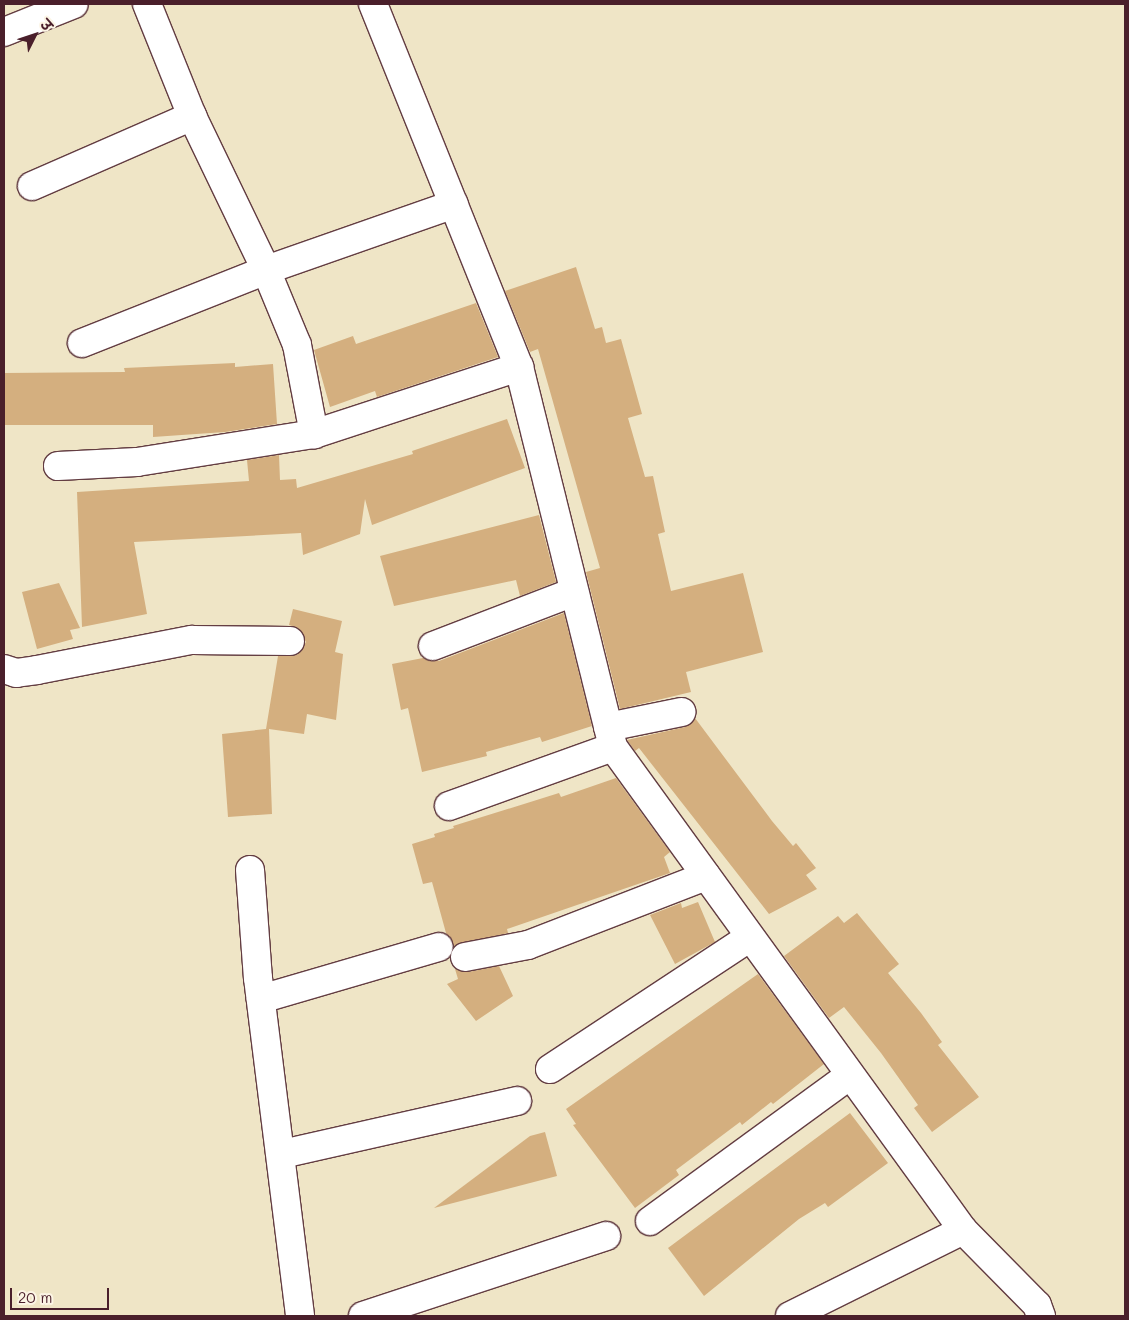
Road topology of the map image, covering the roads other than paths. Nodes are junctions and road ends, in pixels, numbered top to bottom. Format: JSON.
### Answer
{"nodes":[{"id":1,"x":74,"y":4,"type":"edge"},
{"id":2,"x":147,"y":4,"type":"edge"},
{"id":3,"x":373,"y":4,"type":"edge"},
{"id":4,"x":4,"y":32,"type":"edge"},
{"id":5,"x":192,"y":116,"type":"junction"},
{"id":6,"x":32,"y":186,"type":"dead end"},
{"id":7,"x":454,"y":204,"type":"junction"},
{"id":8,"x":266,"y":270,"type":"junction"},
{"id":9,"x":82,"y":343,"type":"dead end"},
{"id":10,"x":520,"y":367,"type":"junction"},
{"id":11,"x":314,"y":434,"type":"junction"},
{"id":12,"x":58,"y":466,"type":"dead end"},
{"id":13,"x":574,"y":592,"type":"junction"},
{"id":14,"x":290,"y":641,"type":"dead end"},
{"id":15,"x":433,"y":646,"type":"dead end"},
{"id":16,"x":4,"y":669,"type":"edge"},
{"id":17,"x":681,"y":712,"type":"dead end"},
{"id":18,"x":611,"y":737,"type":"junction"},
{"id":19,"x":449,"y":806,"type":"dead end"},
{"id":20,"x":250,"y":870,"type":"dead end"},
{"id":21,"x":706,"y":876,"type":"junction"},
{"id":22,"x":749,"y":938,"type":"junction"},
{"id":23,"x":439,"y":948,"type":"dead end"},
{"id":24,"x":466,"y":957,"type":"dead end"},
{"id":25,"x":261,"y":999,"type":"junction"},
{"id":26,"x":550,"y":1069,"type":"dead end"},
{"id":27,"x":850,"y":1076,"type":"junction"},
{"id":28,"x":517,"y":1102,"type":"dead end"},
{"id":29,"x":282,"y":1154,"type":"junction"},
{"id":30,"x":650,"y":1221,"type":"dead end"},
{"id":31,"x":963,"y":1230,"type":"junction"},
{"id":32,"x":606,"y":1236,"type":"dead end"},
{"id":33,"x":300,"y":1316,"type":"edge"},
{"id":34,"x":363,"y":1316,"type":"edge"},
{"id":35,"x":790,"y":1316,"type":"edge"},
{"id":36,"x":1041,"y":1316,"type":"edge"}],
"edges":[{"from":1,"to":4,"type":"street"},
{"from":2,"to":5,"type":"street"},
{"from":3,"to":7,"type":"street"},
{"from":5,"to":6,"type":"street"},
{"from":5,"to":8,"type":"street"},
{"from":7,"to":8,"type":"street"},
{"from":7,"to":10,"type":"street"},
{"from":8,"to":9,"type":"street"},
{"from":8,"to":11,"type":"street"},
{"from":10,"to":11,"type":"street"},
{"from":10,"to":13,"type":"street"},
{"from":11,"to":12,"type":"street"},
{"from":13,"to":15,"type":"street"},
{"from":13,"to":18,"type":"street"},
{"from":14,"to":16,"type":"street"},
{"from":17,"to":18,"type":"street"},
{"from":18,"to":19,"type":"street"},
{"from":18,"to":21,"type":"street"},
{"from":20,"to":25,"type":"street"},
{"from":21,"to":22,"type":"street"},
{"from":21,"to":24,"type":"street"},
{"from":22,"to":26,"type":"street"},
{"from":22,"to":27,"type":"street"},
{"from":23,"to":25,"type":"street"},
{"from":25,"to":29,"type":"street"},
{"from":27,"to":30,"type":"street"},
{"from":27,"to":31,"type":"street"},
{"from":28,"to":29,"type":"street"},
{"from":29,"to":33,"type":"street"},
{"from":31,"to":35,"type":"street"},
{"from":31,"to":36,"type":"street"},
{"from":32,"to":34,"type":"street"}]}
